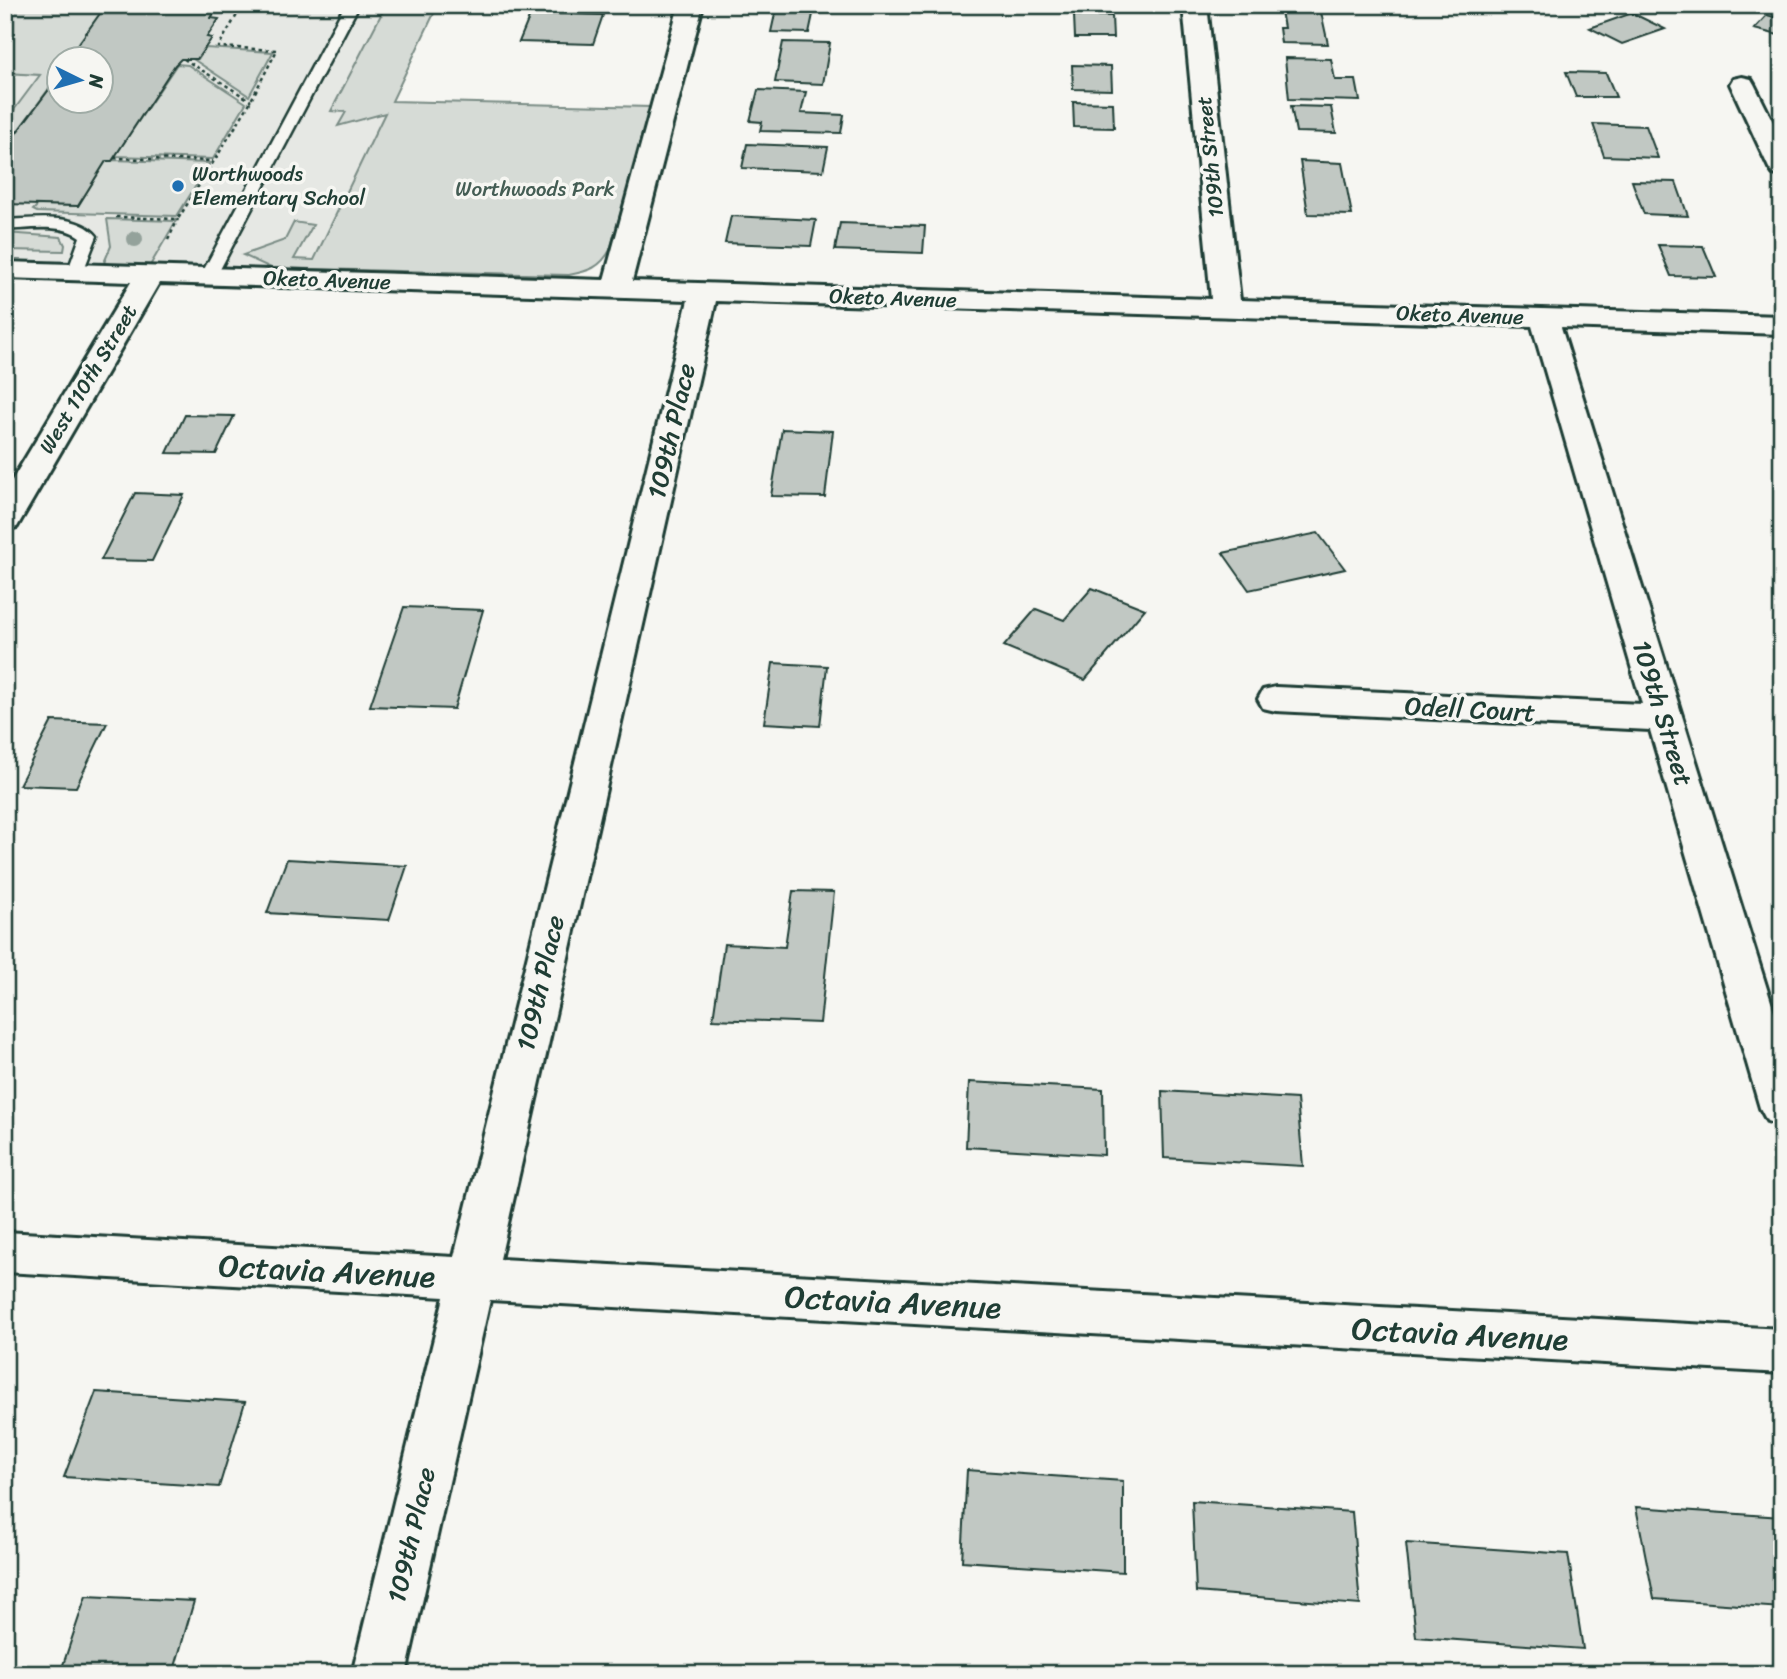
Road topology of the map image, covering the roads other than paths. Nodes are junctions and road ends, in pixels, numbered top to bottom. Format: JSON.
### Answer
{"nodes":[{"id":1,"x":352,"y":5,"type":"edge"},
{"id":2,"x":691,"y":5,"type":"edge"},
{"id":3,"x":1195,"y":5,"type":"edge"},
{"id":4,"x":1742,"y":84,"type":"dead end"},
{"id":5,"x":1782,"y":168,"type":"edge"},
{"id":6,"x":5,"y":225,"type":"edge"},
{"id":7,"x":5,"y":270,"type":"edge"},
{"id":8,"x":75,"y":272,"type":"junction"},
{"id":9,"x":150,"y":275,"type":"junction"},
{"id":10,"x":208,"y":277,"type":"junction"},
{"id":11,"x":616,"y":289,"type":"junction"},
{"id":12,"x":704,"y":292,"type":"junction"},
{"id":13,"x":1226,"y":308,"type":"junction"},
{"id":14,"x":1544,"y":318,"type":"junction"},
{"id":15,"x":1782,"y":325,"type":"edge"},
{"id":16,"x":5,"y":520,"type":"edge"},
{"id":17,"x":1276,"y":699,"type":"dead end"},
{"id":18,"x":1665,"y":718,"type":"junction"},
{"id":19,"x":1782,"y":1108,"type":"edge"},
{"id":20,"x":5,"y":1252,"type":"edge"},
{"id":21,"x":470,"y":1279,"type":"junction"},
{"id":22,"x":1782,"y":1351,"type":"edge"},
{"id":23,"x":379,"y":1674,"type":"edge"}],
"edges":[{"from":1,"to":10,"type":"lane"},
{"from":2,"to":11,"type":"street"},
{"from":3,"to":13,"type":"street","name":"109th Street"},
{"from":4,"to":5,"type":"street"},
{"from":6,"to":8,"type":"lane"},
{"from":7,"to":8,"type":"street","name":"Oketo Avenue"},
{"from":8,"to":9,"type":"street","name":"Oketo Avenue"},
{"from":9,"to":10,"type":"street","name":"Oketo Avenue"},
{"from":9,"to":16,"type":"street","name":"West 110th Street"},
{"from":10,"to":11,"type":"street","name":"Oketo Avenue"},
{"from":11,"to":12,"type":"street","name":"Oketo Avenue"},
{"from":12,"to":13,"type":"street","name":"Oketo Avenue"},
{"from":12,"to":21,"type":"street","name":"109th Place"},
{"from":13,"to":14,"type":"street","name":"Oketo Avenue"},
{"from":14,"to":15,"type":"street","name":"Oketo Avenue"},
{"from":14,"to":18,"type":"street","name":"109th Street"},
{"from":17,"to":18,"type":"street","name":"Odell Court"},
{"from":18,"to":19,"type":"street","name":"109th Street"},
{"from":20,"to":21,"type":"street","name":"Octavia Avenue"},
{"from":21,"to":22,"type":"street","name":"Octavia Avenue"},
{"from":21,"to":23,"type":"street","name":"109th Place"}]}
